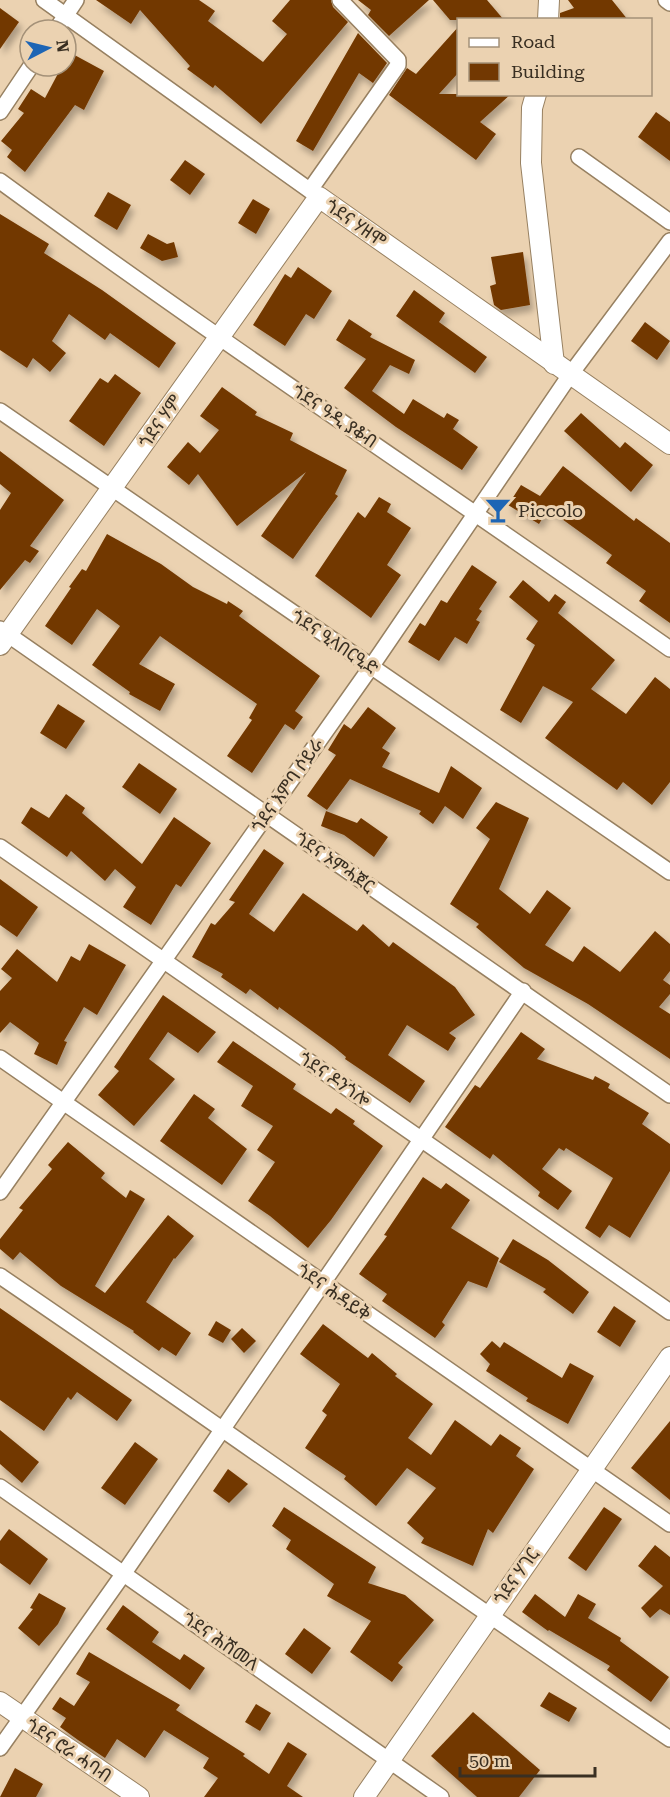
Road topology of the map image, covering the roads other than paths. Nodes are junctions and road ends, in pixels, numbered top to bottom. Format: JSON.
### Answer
{"nodes":[{"id":1,"x":44,"y":0,"type":"edge"},
{"id":2,"x":76,"y":0,"type":"edge"},
{"id":3,"x":340,"y":0,"type":"edge"},
{"id":4,"x":549,"y":0,"type":"edge"},
{"id":5,"x":666,"y":0,"type":"edge"},
{"id":6,"x":670,"y":3,"type":"edge"},
{"id":7,"x":66,"y":15,"type":"junction"},
{"id":8,"x":64,"y":18,"type":"edge"},
{"id":9,"x":548,"y":18,"type":"edge"},
{"id":10,"x":23,"y":78,"type":"edge"},
{"id":11,"x":535,"y":96,"type":"edge"},
{"id":12,"x":0,"y":112,"type":"edge"},
{"id":13,"x":579,"y":157,"type":"dead end"},
{"id":14,"x":0,"y":181,"type":"edge"},
{"id":15,"x":315,"y":193,"type":"junction"},
{"id":16,"x":670,"y":222,"type":"edge"},
{"id":17,"x":670,"y":241,"type":"edge"},
{"id":18,"x":219,"y":337,"type":"junction"},
{"id":19,"x":562,"y":369,"type":"junction"},
{"id":20,"x":0,"y":411,"type":"edge"},
{"id":21,"x":670,"y":444,"type":"edge"},
{"id":22,"x":111,"y":490,"type":"junction"},
{"id":23,"x":475,"y":512,"type":"junction"},
{"id":24,"x":3,"y":636,"type":"edge"},
{"id":25,"x":670,"y":649,"type":"edge"},
{"id":26,"x":371,"y":667,"type":"junction"},
{"id":27,"x":266,"y":815,"type":"junction"},
{"id":28,"x":0,"y":847,"type":"edge"},
{"id":29,"x":670,"y":872,"type":"edge"},
{"id":30,"x":162,"y":960,"type":"junction"},
{"id":31,"x":523,"y":991,"type":"junction"},
{"id":32,"x":0,"y":1058,"type":"edge"},
{"id":33,"x":670,"y":1095,"type":"edge"},
{"id":34,"x":63,"y":1102,"type":"junction"},
{"id":35,"x":423,"y":1138,"type":"junction"},
{"id":36,"x":0,"y":1192,"type":"edge"},
{"id":37,"x":0,"y":1276,"type":"edge"},
{"id":38,"x":322,"y":1283,"type":"junction"},
{"id":39,"x":670,"y":1312,"type":"edge"},
{"id":40,"x":670,"y":1357,"type":"edge"},
{"id":41,"x":222,"y":1427,"type":"junction"},
{"id":42,"x":590,"y":1471,"type":"junction"},
{"id":43,"x":0,"y":1487,"type":"edge"},
{"id":44,"x":670,"y":1524,"type":"edge"},
{"id":45,"x":124,"y":1573,"type":"junction"},
{"id":46,"x":487,"y":1616,"type":"junction"},
{"id":47,"x":0,"y":1702,"type":"edge"},
{"id":48,"x":21,"y":1717,"type":"junction"},
{"id":49,"x":670,"y":1739,"type":"edge"},
{"id":50,"x":0,"y":1748,"type":"edge"},
{"id":51,"x":389,"y":1759,"type":"junction"},
{"id":52,"x":138,"y":1797,"type":"edge"},
{"id":53,"x":364,"y":1797,"type":"edge"},
{"id":54,"x":441,"y":1797,"type":"edge"}],
"edges":[{"from":1,"to":7,"type":"street","name":"ጎደና ሃዘሞ"},
{"from":2,"to":7,"type":"street"},
{"from":3,"to":15,"type":"street"},
{"from":4,"to":9,"type":"street"},
{"from":5,"to":6,"type":"street"},
{"from":7,"to":8,"type":"street"},
{"from":7,"to":15,"type":"street","name":"ጎደና ሃዘሞ"},
{"from":10,"to":12,"type":"street"},
{"from":11,"to":19,"type":"street"},
{"from":13,"to":16,"type":"street"},
{"from":14,"to":18,"type":"street","name":"ጎደና ዓዲ ያቆብ"},
{"from":15,"to":18,"type":"street","name":"ጎደና ሃም"},
{"from":15,"to":19,"type":"street","name":"ጎደና ሃዘሞ"},
{"from":17,"to":19,"type":"street","name":"ጎደና እምባ ሶይራ"},
{"from":18,"to":22,"type":"street","name":"ጎደና ሃም"},
{"from":18,"to":23,"type":"street","name":"ጎደና ዓዲ ያቆብ"},
{"from":19,"to":21,"type":"street","name":"ጎደና ሃዘሞ"},
{"from":19,"to":23,"type":"street","name":"ጎደና እምባ ሶይራ"},
{"from":20,"to":22,"type":"street","name":"ጎደና ዒላበርዒድ"},
{"from":22,"to":24,"type":"street","name":"ጎደና ሃም"},
{"from":22,"to":26,"type":"street","name":"ጎደና ዒላበርዒድ"},
{"from":23,"to":25,"type":"street","name":"ጎደና ዓዲ ያቆብ"},
{"from":23,"to":26,"type":"street","name":"ጎደና እምባ ሶይራ"},
{"from":24,"to":27,"type":"street","name":"ጎደና ኦምሓጀር"},
{"from":26,"to":27,"type":"street","name":"ጎደና እምባ ሶይራ"},
{"from":26,"to":29,"type":"street","name":"ጎደና ዒላበርዒድ"},
{"from":27,"to":30,"type":"street","name":"ጎደና እምባ ሶይራ"},
{"from":27,"to":31,"type":"street","name":"ጎደና ኦምሓጀር"},
{"from":28,"to":30,"type":"street","name":"ጎደና ዶንጎሎ"},
{"from":30,"to":34,"type":"street","name":"ጎደና እምባ ሶይራ"},
{"from":30,"to":35,"type":"street","name":"ጎደና ዶንጎሎ"},
{"from":31,"to":33,"type":"street","name":"ጎደና ኦምሓጀር"},
{"from":31,"to":35,"type":"street"},
{"from":32,"to":34,"type":"street","name":"ጎደና ሕዳይቅ"},
{"from":34,"to":36,"type":"street","name":"ጎደና እምባ ሶይራ"},
{"from":34,"to":38,"type":"street","name":"ጎደና ሕዳይቅ"},
{"from":35,"to":38,"type":"street"},
{"from":35,"to":39,"type":"street","name":"ጎደና ዶንጎሎ"},
{"from":37,"to":41,"type":"street"},
{"from":38,"to":41,"type":"street"},
{"from":38,"to":42,"type":"street","name":"ጎደና ሕዳይቅ"},
{"from":40,"to":42,"type":"street","name":"ጎደና ሃገር"},
{"from":41,"to":45,"type":"street"},
{"from":41,"to":46,"type":"street"},
{"from":42,"to":44,"type":"street","name":"ጎደና ሕዳይቅ"},
{"from":42,"to":46,"type":"street","name":"ጎደና ሃገር"},
{"from":43,"to":45,"type":"street","name":"ጎደና ሕሽመለ"},
{"from":45,"to":48,"type":"street"},
{"from":45,"to":51,"type":"street","name":"ጎደና ሕሽመለ"},
{"from":46,"to":49,"type":"street"},
{"from":46,"to":51,"type":"street","name":"ጎደና ሃገር"},
{"from":47,"to":48,"type":"street","name":"ጎደና ሮራ ሓባብ"},
{"from":48,"to":50,"type":"street"},
{"from":48,"to":52,"type":"street","name":"ጎደና ሮራ ሓባብ"},
{"from":51,"to":53,"type":"street","name":"ጎደና ሃገር"},
{"from":51,"to":54,"type":"street","name":"ጎደና ሕሽመለ"}]}
